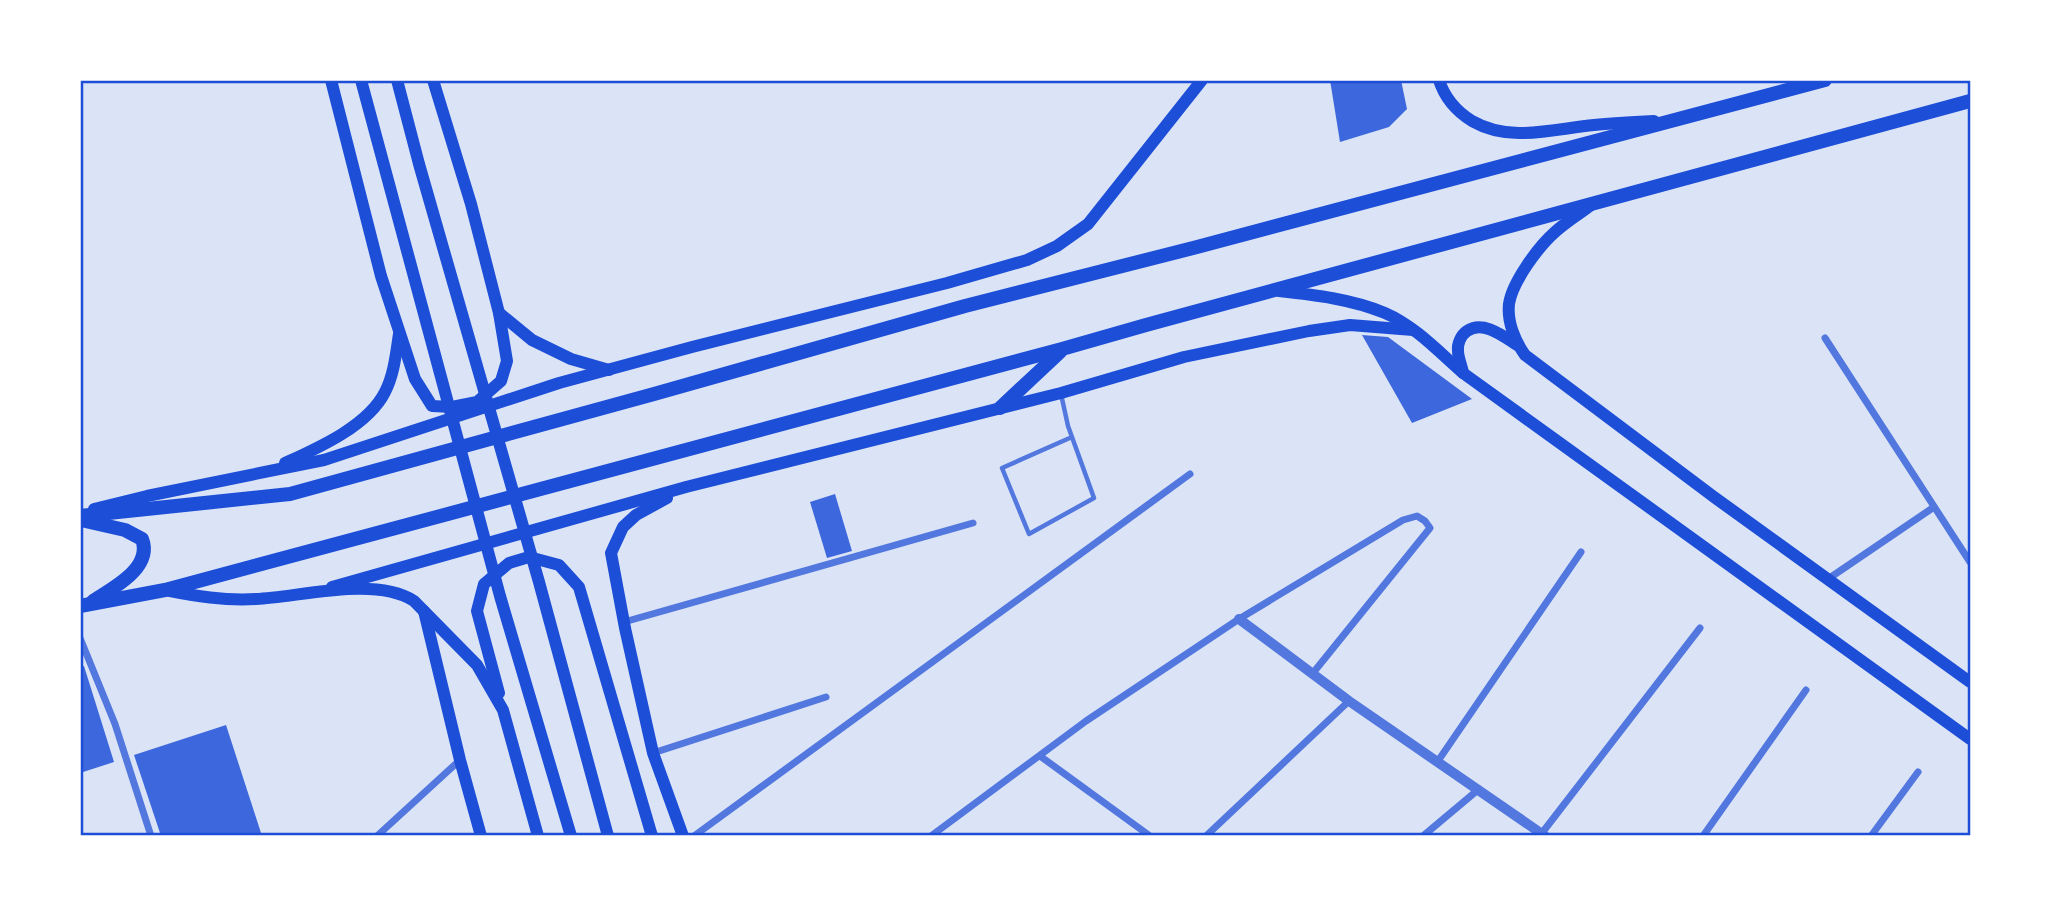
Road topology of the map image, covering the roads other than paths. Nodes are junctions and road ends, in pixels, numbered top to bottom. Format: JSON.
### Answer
{"nodes":[{"id":1,"x":331,"y":80,"type":"edge"},
{"id":2,"x":361,"y":80,"type":"edge"},
{"id":3,"x":397,"y":80,"type":"edge"},
{"id":4,"x":433,"y":80,"type":"edge"},
{"id":5,"x":1202,"y":80,"type":"edge"},
{"id":6,"x":1439,"y":80,"type":"edge"},
{"id":7,"x":1825,"y":80,"type":"edge"},
{"id":8,"x":1970,"y":101,"type":"edge"},
{"id":9,"x":1675,"y":120,"type":"junction"},
{"id":10,"x":1594,"y":203,"type":"junction"},
{"id":11,"x":1275,"y":290,"type":"junction"},
{"id":12,"x":499,"y":313,"type":"junction"},
{"id":13,"x":399,"y":330,"type":"junction"},
{"id":14,"x":1413,"y":330,"type":"junction"},
{"id":15,"x":1825,"y":338,"type":"dead end"},
{"id":16,"x":1517,"y":345,"type":"junction"},
{"id":17,"x":1062,"y":349,"type":"junction"},
{"id":18,"x":610,"y":370,"type":"junction"},
{"id":19,"x":1463,"y":373,"type":"junction"},
{"id":20,"x":1061,"y":393,"type":"junction"},
{"id":21,"x":1000,"y":408,"type":"junction"},
{"id":22,"x":1072,"y":437,"type":"junction"},
{"id":23,"x":267,"y":472,"type":"junction"},
{"id":24,"x":1190,"y":474,"type":"dead end"},
{"id":25,"x":686,"y":487,"type":"junction"},
{"id":26,"x":1934,"y":506,"type":"junction"},
{"id":27,"x":80,"y":516,"type":"edge"},
{"id":28,"x":973,"y":523,"type":"dead end"},
{"id":29,"x":1580,"y":552,"type":"dead end"},
{"id":30,"x":1970,"y":562,"type":"edge"},
{"id":31,"x":1828,"y":579,"type":"junction"},
{"id":32,"x":165,"y":590,"type":"junction"},
{"id":33,"x":318,"y":591,"type":"junction"},
{"id":34,"x":85,"y":605,"type":"edge"},
{"id":35,"x":424,"y":611,"type":"junction"},
{"id":36,"x":1239,"y":619,"type":"junction"},
{"id":37,"x":624,"y":622,"type":"junction"},
{"id":38,"x":1700,"y":628,"type":"dead end"},
{"id":39,"x":80,"y":638,"type":"edge"},
{"id":40,"x":1313,"y":673,"type":"junction"},
{"id":41,"x":1970,"y":682,"type":"edge"},
{"id":42,"x":1806,"y":690,"type":"dead end"},
{"id":43,"x":826,"y":697,"type":"dead end"},
{"id":44,"x":1349,"y":701,"type":"junction"},
{"id":45,"x":503,"y":710,"type":"junction"},
{"id":46,"x":1970,"y":739,"type":"edge"},
{"id":47,"x":653,"y":753,"type":"junction"},
{"id":48,"x":1040,"y":755,"type":"junction"},
{"id":49,"x":460,"y":760,"type":"junction"},
{"id":50,"x":1438,"y":761,"type":"junction"},
{"id":51,"x":1919,"y":772,"type":"dead end"},
{"id":52,"x":1479,"y":789,"type":"junction"},
{"id":53,"x":1544,"y":834,"type":"edge"},
{"id":54,"x":151,"y":835,"type":"edge"},
{"id":55,"x":377,"y":835,"type":"edge"},
{"id":56,"x":481,"y":835,"type":"edge"},
{"id":57,"x":538,"y":835,"type":"edge"},
{"id":58,"x":570,"y":835,"type":"edge"},
{"id":59,"x":608,"y":835,"type":"edge"},
{"id":60,"x":652,"y":835,"type":"edge"},
{"id":61,"x":683,"y":835,"type":"edge"},
{"id":62,"x":694,"y":835,"type":"edge"},
{"id":63,"x":931,"y":835,"type":"edge"},
{"id":64,"x":1150,"y":835,"type":"edge"},
{"id":65,"x":1206,"y":835,"type":"edge"},
{"id":66,"x":1423,"y":835,"type":"edge"},
{"id":67,"x":1703,"y":835,"type":"edge"},
{"id":68,"x":1871,"y":835,"type":"edge"}],
"edges":[{"from":1,"to":13,"type":"main road"},
{"from":2,"to":58,"type":"main road"},
{"from":3,"to":59,"type":"main road"},
{"from":4,"to":12,"type":"main road"},
{"from":5,"to":18,"type":"main road"},
{"from":6,"to":9,"type":"main road"},
{"from":7,"to":9,"type":"highway"},
{"from":8,"to":10,"type":"highway"},
{"from":9,"to":27,"type":"highway"},
{"from":10,"to":11,"type":"highway"},
{"from":10,"to":16,"type":"main road"},
{"from":11,"to":14,"type":"main road"},
{"from":11,"to":17,"type":"highway"},
{"from":12,"to":13,"type":"main road"},
{"from":12,"to":18,"type":"main road"},
{"from":13,"to":23,"type":"main road"},
{"from":14,"to":19,"type":"main road"},
{"from":14,"to":20,"type":"main road"},
{"from":15,"to":26,"type":"street"},
{"from":16,"to":19,"type":"main road"},
{"from":16,"to":31,"type":"main road"},
{"from":17,"to":21,"type":"highway"},
{"from":17,"to":32,"type":"highway"},
{"from":18,"to":23,"type":"main road"},
{"from":19,"to":46,"type":"main road"},
{"from":20,"to":21,"type":"main road"},
{"from":20,"to":22,"type":"lane"},
{"from":21,"to":25,"type":"main road"},
{"from":22,"to":22,"type":"lane"},
{"from":23,"to":27,"type":"main road"},
{"from":24,"to":62,"type":"street"},
{"from":25,"to":33,"type":"main road"},
{"from":25,"to":37,"type":"main road"},
{"from":26,"to":30,"type":"street"},
{"from":26,"to":31,"type":"street"},
{"from":27,"to":34,"type":"highway"},
{"from":28,"to":37,"type":"street"},
{"from":29,"to":50,"type":"street"},
{"from":31,"to":41,"type":"main road"},
{"from":32,"to":33,"type":"main road"},
{"from":32,"to":34,"type":"highway"},
{"from":33,"to":35,"type":"main road"},
{"from":35,"to":45,"type":"main road"},
{"from":35,"to":49,"type":"main road"},
{"from":36,"to":40,"type":"street"},
{"from":36,"to":40,"type":"street"},
{"from":36,"to":48,"type":"street"},
{"from":37,"to":47,"type":"main road"},
{"from":38,"to":53,"type":"street"},
{"from":39,"to":54,"type":"street"},
{"from":40,"to":44,"type":"street"},
{"from":42,"to":67,"type":"street"},
{"from":43,"to":47,"type":"street"},
{"from":44,"to":50,"type":"street"},
{"from":44,"to":65,"type":"street"},
{"from":45,"to":57,"type":"main road"},
{"from":45,"to":60,"type":"main road"},
{"from":47,"to":61,"type":"main road"},
{"from":48,"to":63,"type":"street"},
{"from":48,"to":64,"type":"street"},
{"from":49,"to":55,"type":"street"},
{"from":49,"to":56,"type":"main road"},
{"from":50,"to":52,"type":"street"},
{"from":51,"to":68,"type":"street"},
{"from":52,"to":53,"type":"street"},
{"from":52,"to":66,"type":"street"}]}
